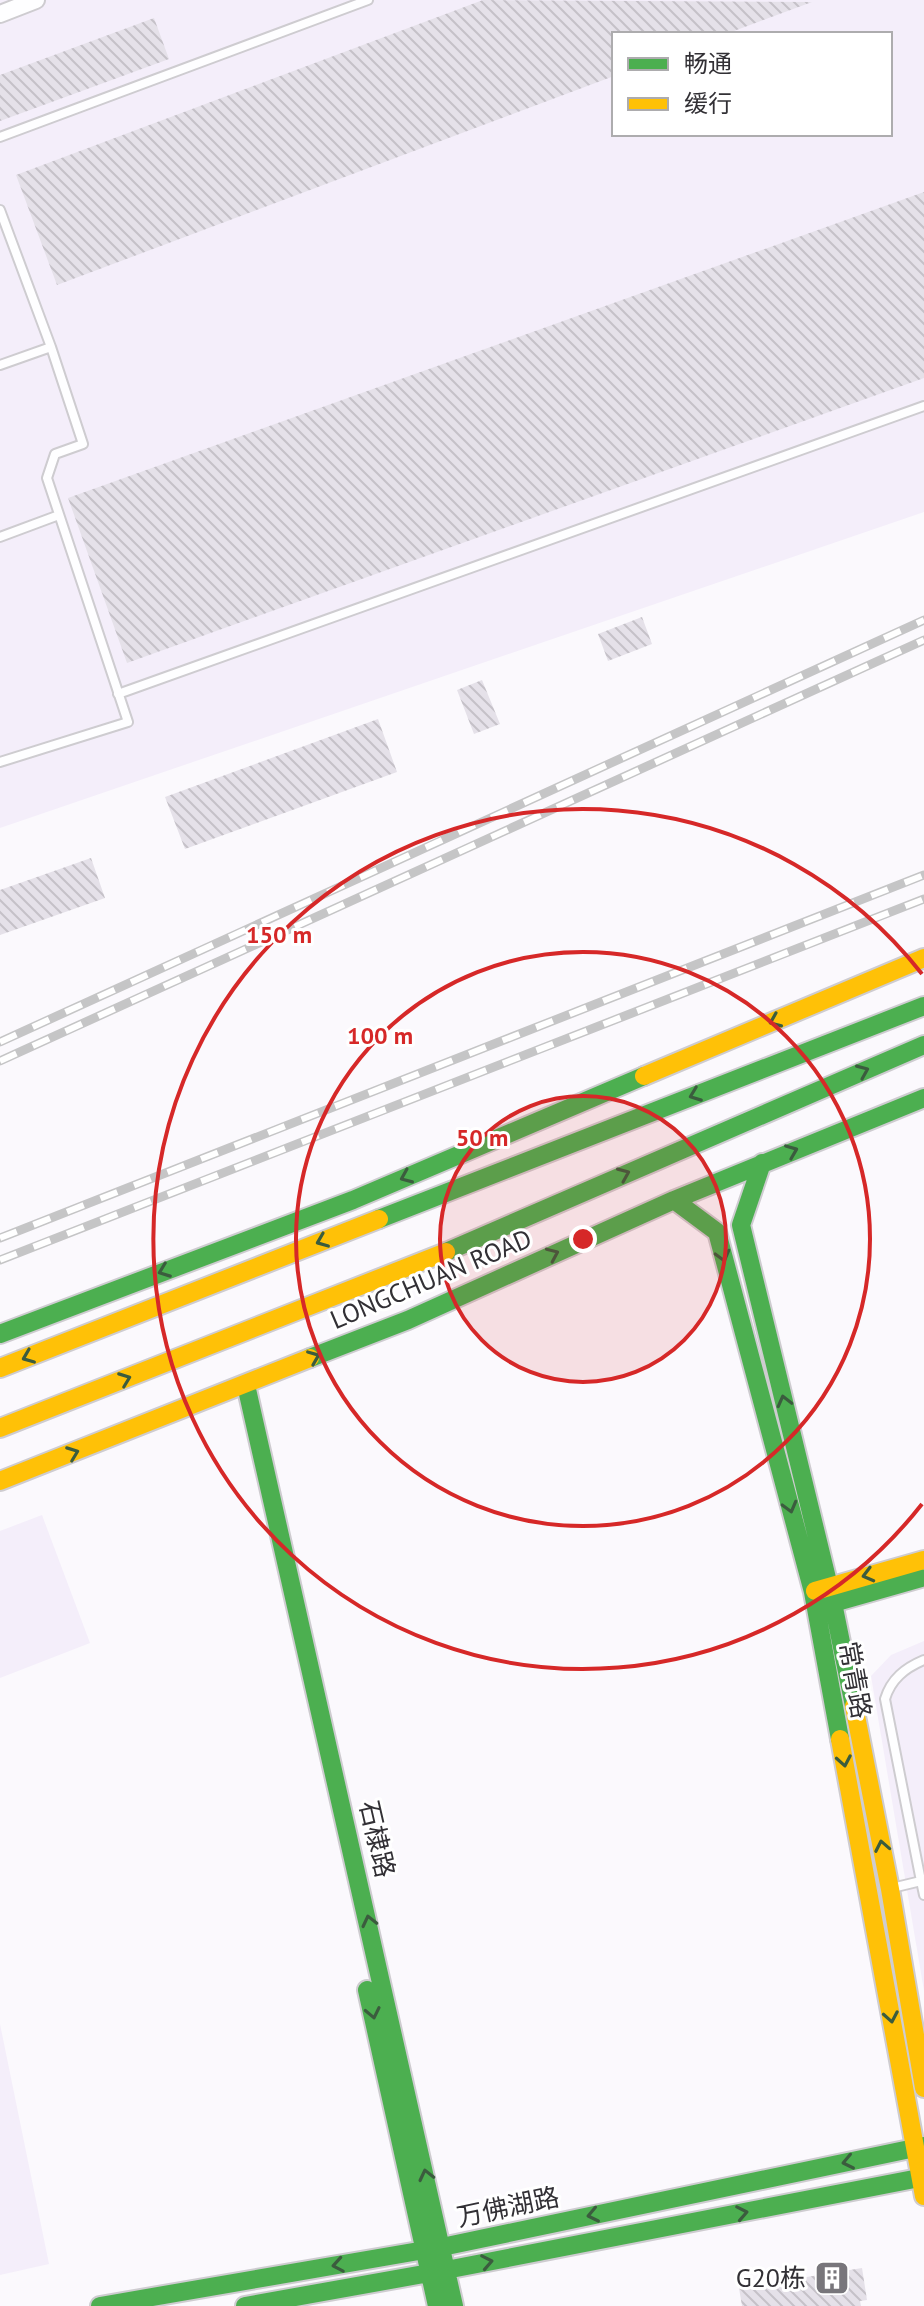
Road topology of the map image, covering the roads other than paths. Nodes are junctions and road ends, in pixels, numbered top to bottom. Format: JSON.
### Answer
{"nodes":[{"id":1,"x":36,"y":0,"type":"edge"},
{"id":2,"x":368,"y":0,"type":"edge"},
{"id":3,"x":0,"y":14,"type":"edge"},
{"id":4,"x":0,"y":137,"type":"edge"},
{"id":5,"x":0,"y":210,"type":"edge"},
{"id":6,"x":51,"y":347,"type":"junction"},
{"id":7,"x":0,"y":365,"type":"edge"},
{"id":8,"x":924,"y":406,"type":"edge"},
{"id":9,"x":59,"y":515,"type":"junction"},
{"id":10,"x":0,"y":537,"type":"edge"},
{"id":11,"x":118,"y":694,"type":"junction"},
{"id":12,"x":0,"y":762,"type":"edge"},
{"id":13,"x":924,"y":958,"type":"edge"},
{"id":14,"x":924,"y":1006,"type":"edge"},
{"id":15,"x":924,"y":1045,"type":"edge"},
{"id":16,"x":924,"y":1098,"type":"edge"},
{"id":17,"x":762,"y":1163,"type":"junction"},
{"id":18,"x":674,"y":1200,"type":"junction"},
{"id":19,"x":0,"y":1334,"type":"edge"},
{"id":20,"x":0,"y":1368,"type":"edge"},
{"id":21,"x":241,"y":1387,"type":"junction"},
{"id":22,"x":0,"y":1428,"type":"edge"},
{"id":23,"x":0,"y":1481,"type":"edge"},
{"id":24,"x":924,"y":1560,"type":"edge"},
{"id":25,"x":924,"y":1577,"type":"edge"},
{"id":26,"x":823,"y":1598,"type":"junction"},
{"id":27,"x":924,"y":1660,"type":"edge"},
{"id":28,"x":921,"y":1881,"type":"junction"},
{"id":29,"x":890,"y":1889,"type":"junction"},
{"id":30,"x":868,"y":1894,"type":"junction"},
{"id":31,"x":924,"y":1895,"type":"edge"},
{"id":32,"x":924,"y":2088,"type":"edge"},
{"id":33,"x":920,"y":2147,"type":"edge"},
{"id":34,"x":923,"y":2184,"type":"edge"},
{"id":35,"x":433,"y":2248,"type":"junction"},
{"id":36,"x":438,"y":2272,"type":"junction"},
{"id":37,"x":100,"y":2306,"type":"edge"},
{"id":38,"x":245,"y":2306,"type":"edge"},
{"id":39,"x":437,"y":2306,"type":"edge"},
{"id":40,"x":454,"y":2306,"type":"edge"}],
"edges":[{"from":1,"to":3,"type":"street"},
{"from":2,"to":4,"type":"lane"},
{"from":5,"to":6,"type":"lane"},
{"from":6,"to":7,"type":"lane"},
{"from":6,"to":9,"type":"lane"},
{"from":8,"to":11,"type":"lane"},
{"from":9,"to":10,"type":"lane"},
{"from":9,"to":11,"type":"lane"},
{"from":11,"to":12,"type":"lane"},
{"from":13,"to":19,"type":"main road","one_way":true},
{"from":14,"to":20,"type":"main road","one_way":true},
{"from":22,"to":15,"type":"main road","name":"LONGCHUAN ROAD","one_way":true},
{"from":17,"to":16,"type":"main road","name":"LONGCHUAN ROAD","one_way":true},
{"from":17,"to":18,"type":"main road","name":"LONGCHUAN ROAD"},
{"from":26,"to":17,"type":"main road","name":"常青路","one_way":true},
{"from":21,"to":18,"type":"main road","name":"LONGCHUAN ROAD","one_way":true},
{"from":18,"to":26,"type":"main road","name":"常青路","one_way":true},
{"from":23,"to":21,"type":"main road","name":"LONGCHUAN ROAD","one_way":true},
{"from":21,"to":35,"type":"main road","name":"石棣路"},
{"from":24,"to":26,"type":"main road","one_way":true},
{"from":25,"to":26,"type":"main road"},
{"from":29,"to":26,"type":"main road","name":"常青路","one_way":true},
{"from":26,"to":30,"type":"main road","name":"常青路","one_way":true},
{"from":27,"to":28,"type":"lane"},
{"from":28,"to":29,"type":"lane"},
{"from":28,"to":31,"type":"lane"},
{"from":29,"to":30,"type":"lane"},
{"from":29,"to":32,"type":"main road","name":"常青路"},
{"from":30,"to":33,"type":"main road","name":"常青路","one_way":true},
{"from":33,"to":34,"type":"main road","name":"常青路"},
{"from":33,"to":35,"type":"main road","name":"万佛湖路","one_way":true},
{"from":36,"to":34,"type":"main road","name":"万佛湖路","one_way":true},
{"from":35,"to":36,"type":"main road","name":"石棣路"},
{"from":35,"to":37,"type":"main road","name":"万佛湖路","one_way":true},
{"from":36,"to":38,"type":"main road","name":"万佛湖路"},
{"from":36,"to":39,"type":"main road","name":"石棣路"},
{"from":36,"to":40,"type":"main road","name":"石棣路"}]}
